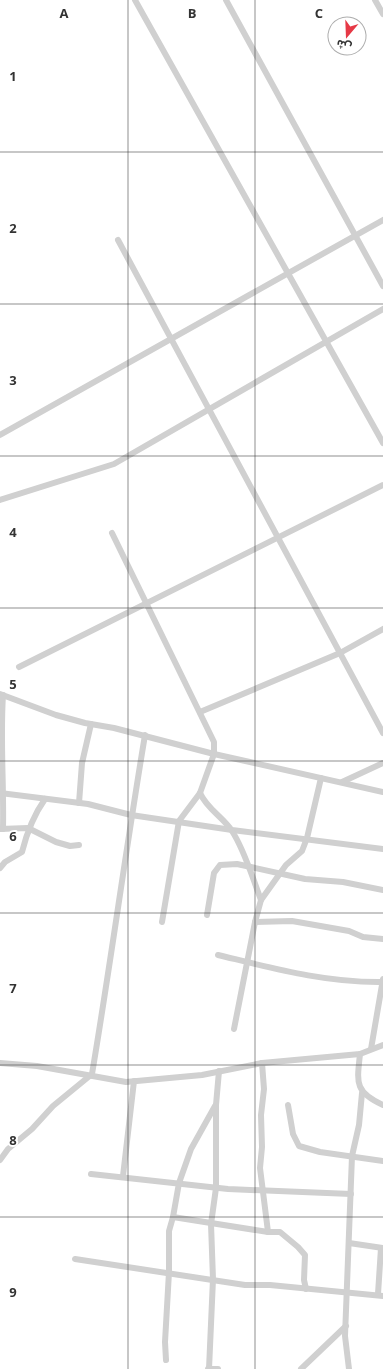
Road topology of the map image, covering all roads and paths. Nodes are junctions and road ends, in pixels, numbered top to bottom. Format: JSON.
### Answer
{"nodes":[{"id":1,"x":135,"y":0,"type":"edge"},
{"id":2,"x":226,"y":0,"type":"edge"},
{"id":3,"x":375,"y":0,"type":"edge"},
{"id":4,"x":383,"y":14,"type":"edge"},
{"id":5,"x":383,"y":220,"type":"edge"},
{"id":6,"x":355,"y":236,"type":"junction"},
{"id":7,"x":118,"y":240,"type":"dead end"},
{"id":8,"x":288,"y":273,"type":"junction"},
{"id":9,"x":383,"y":286,"type":"edge"},
{"id":10,"x":383,"y":309,"type":"edge"},
{"id":11,"x":172,"y":339,"type":"junction"},
{"id":12,"x":326,"y":342,"type":"junction"},
{"id":13,"x":209,"y":409,"type":"junction"},
{"id":14,"x":0,"y":435,"type":"edge"},
{"id":15,"x":383,"y":443,"type":"edge"},
{"id":16,"x":383,"y":486,"type":"edge"},
{"id":17,"x":0,"y":500,"type":"edge"},
{"id":18,"x":112,"y":533,"type":"dead end"},
{"id":19,"x":278,"y":538,"type":"junction"},
{"id":20,"x":147,"y":603,"type":"junction"},
{"id":21,"x":383,"y":629,"type":"edge"},
{"id":22,"x":340,"y":653,"type":"junction"},
{"id":23,"x":19,"y":667,"type":"dead end"},
{"id":24,"x":2,"y":695,"type":"edge"},
{"id":25,"x":200,"y":712,"type":"junction"},
{"id":26,"x":91,"y":724,"type":"junction"},
{"id":27,"x":383,"y":733,"type":"edge"},
{"id":28,"x":144,"y":735,"type":"junction"},
{"id":29,"x":214,"y":754,"type":"junction"},
{"id":30,"x":383,"y":763,"type":"edge"},
{"id":31,"x":321,"y":778,"type":"junction"},
{"id":32,"x":342,"y":782,"type":"junction"},
{"id":33,"x":383,"y":792,"type":"edge"},
{"id":34,"x":2,"y":793,"type":"edge"},
{"id":35,"x":200,"y":793,"type":"junction"},
{"id":36,"x":45,"y":799,"type":"junction"},
{"id":37,"x":79,"y":803,"type":"junction"},
{"id":38,"x":131,"y":815,"type":"junction"},
{"id":39,"x":179,"y":821,"type":"junction"},
{"id":40,"x":28,"y":828,"type":"junction"},
{"id":41,"x":2,"y":829,"type":"edge"},
{"id":42,"x":232,"y":830,"type":"junction"},
{"id":43,"x":307,"y":838,"type":"junction"},
{"id":44,"x":79,"y":845,"type":"dead end"},
{"id":45,"x":383,"y":849,"type":"edge"},
{"id":46,"x":0,"y":868,"type":"edge"},
{"id":47,"x":248,"y":868,"type":"junction"},
{"id":48,"x":279,"y":875,"type":"junction"},
{"id":49,"x":383,"y":890,"type":"edge"},
{"id":50,"x":261,"y":900,"type":"junction"},
{"id":51,"x":208,"y":915,"type":"dead end"},
{"id":52,"x":162,"y":922,"type":"dead end"},
{"id":53,"x":255,"y":922,"type":"junction"},
{"id":54,"x":383,"y":939,"type":"edge"},
{"id":55,"x":218,"y":955,"type":"dead end"},
{"id":56,"x":247,"y":962,"type":"junction"},
{"id":57,"x":383,"y":981,"type":"edge"},
{"id":58,"x":234,"y":1029,"type":"dead end"},
{"id":59,"x":383,"y":1045,"type":"edge"},
{"id":60,"x":371,"y":1050,"type":"junction"},
{"id":61,"x":360,"y":1054,"type":"junction"},
{"id":62,"x":262,"y":1062,"type":"junction"},
{"id":63,"x":0,"y":1064,"type":"edge"},
{"id":64,"x":219,"y":1071,"type":"junction"},
{"id":65,"x":92,"y":1074,"type":"junction"},
{"id":66,"x":134,"y":1081,"type":"junction"},
{"id":67,"x":362,"y":1093,"type":"junction"},
{"id":68,"x":216,"y":1105,"type":"junction"},
{"id":69,"x":288,"y":1105,"type":"dead end"},
{"id":70,"x":383,"y":1105,"type":"edge"},
{"id":71,"x":352,"y":1156,"type":"junction"},
{"id":72,"x":0,"y":1160,"type":"edge"},
{"id":73,"x":383,"y":1161,"type":"edge"},
{"id":74,"x":91,"y":1174,"type":"dead end"},
{"id":75,"x":123,"y":1176,"type":"junction"},
{"id":76,"x":179,"y":1183,"type":"junction"},
{"id":77,"x":216,"y":1188,"type":"junction"},
{"id":78,"x":264,"y":1191,"type":"junction"},
{"id":79,"x":351,"y":1194,"type":"junction"},
{"id":80,"x":173,"y":1217,"type":"junction"},
{"id":81,"x":211,"y":1224,"type":"junction"},
{"id":82,"x":268,"y":1232,"type":"junction"},
{"id":83,"x":349,"y":1244,"type":"junction"},
{"id":84,"x":382,"y":1248,"type":"edge"},
{"id":85,"x":75,"y":1259,"type":"dead end"},
{"id":86,"x":169,"y":1272,"type":"junction"},
{"id":87,"x":213,"y":1279,"type":"junction"},
{"id":88,"x":306,"y":1289,"type":"junction"},
{"id":89,"x":346,"y":1292,"type":"junction"},
{"id":90,"x":380,"y":1295,"type":"edge"},
{"id":91,"x":346,"y":1326,"type":"junction"},
{"id":92,"x":166,"y":1360,"type":"dead end"},
{"id":93,"x":209,"y":1369,"type":"edge"},
{"id":94,"x":218,"y":1369,"type":"edge"},
{"id":95,"x":301,"y":1369,"type":"edge"},
{"id":96,"x":349,"y":1369,"type":"edge"}],
"edges":[{"from":1,"to":8,"type":"street"},
{"from":2,"to":6,"type":"street"},
{"from":3,"to":4,"type":"street"},
{"from":5,"to":6,"type":"street"},
{"from":6,"to":8,"type":"street"},
{"from":6,"to":9,"type":"street"},
{"from":7,"to":11,"type":"street"},
{"from":8,"to":11,"type":"street"},
{"from":8,"to":12,"type":"street"},
{"from":10,"to":12,"type":"street"},
{"from":11,"to":13,"type":"street"},
{"from":11,"to":14,"type":"street"},
{"from":12,"to":13,"type":"street"},
{"from":12,"to":15,"type":"street"},
{"from":13,"to":17,"type":"street"},
{"from":13,"to":19,"type":"street"},
{"from":16,"to":19,"type":"street"},
{"from":18,"to":20,"type":"street"},
{"from":19,"to":20,"type":"street"},
{"from":19,"to":22,"type":"street"},
{"from":20,"to":23,"type":"street"},
{"from":20,"to":25,"type":"street"},
{"from":21,"to":22,"type":"street"},
{"from":22,"to":25,"type":"street"},
{"from":22,"to":27,"type":"street"},
{"from":24,"to":26,"type":"street"},
{"from":24,"to":34,"type":"street"},
{"from":25,"to":29,"type":"street"},
{"from":26,"to":28,"type":"street"},
{"from":26,"to":37,"type":"street"},
{"from":28,"to":29,"type":"street"},
{"from":28,"to":38,"type":"street"},
{"from":29,"to":31,"type":"street"},
{"from":29,"to":35,"type":"street"},
{"from":30,"to":32,"type":"street"},
{"from":31,"to":32,"type":"street"},
{"from":31,"to":43,"type":"street"},
{"from":32,"to":33,"type":"street"},
{"from":34,"to":36,"type":"street"},
{"from":34,"to":41,"type":"street"},
{"from":35,"to":39,"type":"street"},
{"from":35,"to":42,"type":"street"},
{"from":36,"to":37,"type":"street"},
{"from":36,"to":40,"type":"street"},
{"from":37,"to":38,"type":"street"},
{"from":38,"to":39,"type":"street"},
{"from":38,"to":65,"type":"street"},
{"from":39,"to":42,"type":"street"},
{"from":39,"to":52,"type":"street"},
{"from":40,"to":41,"type":"street"},
{"from":40,"to":44,"type":"street"},
{"from":40,"to":46,"type":"street"},
{"from":42,"to":43,"type":"street"},
{"from":42,"to":47,"type":"street"},
{"from":43,"to":45,"type":"street"},
{"from":43,"to":48,"type":"street"},
{"from":47,"to":48,"type":"street"},
{"from":47,"to":50,"type":"street"},
{"from":47,"to":51,"type":"street"},
{"from":48,"to":49,"type":"street"},
{"from":48,"to":50,"type":"street"},
{"from":50,"to":53,"type":"street"},
{"from":53,"to":54,"type":"street"},
{"from":53,"to":56,"type":"street"},
{"from":55,"to":56,"type":"street"},
{"from":56,"to":57,"type":"street"},
{"from":56,"to":58,"type":"street"},
{"from":57,"to":60,"type":"street"},
{"from":59,"to":60,"type":"street"},
{"from":60,"to":61,"type":"street"},
{"from":61,"to":62,"type":"street"},
{"from":61,"to":67,"type":"street"},
{"from":62,"to":64,"type":"street"},
{"from":62,"to":78,"type":"street"},
{"from":63,"to":65,"type":"street"},
{"from":64,"to":66,"type":"street"},
{"from":64,"to":68,"type":"street"},
{"from":65,"to":66,"type":"street"},
{"from":65,"to":72,"type":"street"},
{"from":66,"to":75,"type":"street"},
{"from":67,"to":70,"type":"street"},
{"from":67,"to":71,"type":"street"},
{"from":68,"to":76,"type":"street"},
{"from":68,"to":77,"type":"street"},
{"from":69,"to":71,"type":"street"},
{"from":71,"to":73,"type":"street"},
{"from":71,"to":79,"type":"street"},
{"from":74,"to":75,"type":"street"},
{"from":75,"to":76,"type":"street"},
{"from":76,"to":77,"type":"street"},
{"from":76,"to":80,"type":"street"},
{"from":77,"to":78,"type":"street"},
{"from":77,"to":81,"type":"street"},
{"from":78,"to":79,"type":"street"},
{"from":78,"to":82,"type":"street"},
{"from":79,"to":83,"type":"street"},
{"from":80,"to":81,"type":"street"},
{"from":80,"to":86,"type":"street"},
{"from":81,"to":82,"type":"street"},
{"from":81,"to":87,"type":"street"},
{"from":82,"to":88,"type":"street"},
{"from":83,"to":84,"type":"street"},
{"from":83,"to":89,"type":"street"},
{"from":84,"to":90,"type":"street"},
{"from":85,"to":86,"type":"street"},
{"from":86,"to":87,"type":"street"},
{"from":86,"to":92,"type":"street"},
{"from":87,"to":88,"type":"street"},
{"from":87,"to":93,"type":"street"},
{"from":88,"to":89,"type":"street"},
{"from":89,"to":90,"type":"street"},
{"from":89,"to":91,"type":"street"},
{"from":91,"to":95,"type":"street"},
{"from":91,"to":96,"type":"street"},
{"from":93,"to":94,"type":"street"}]}
